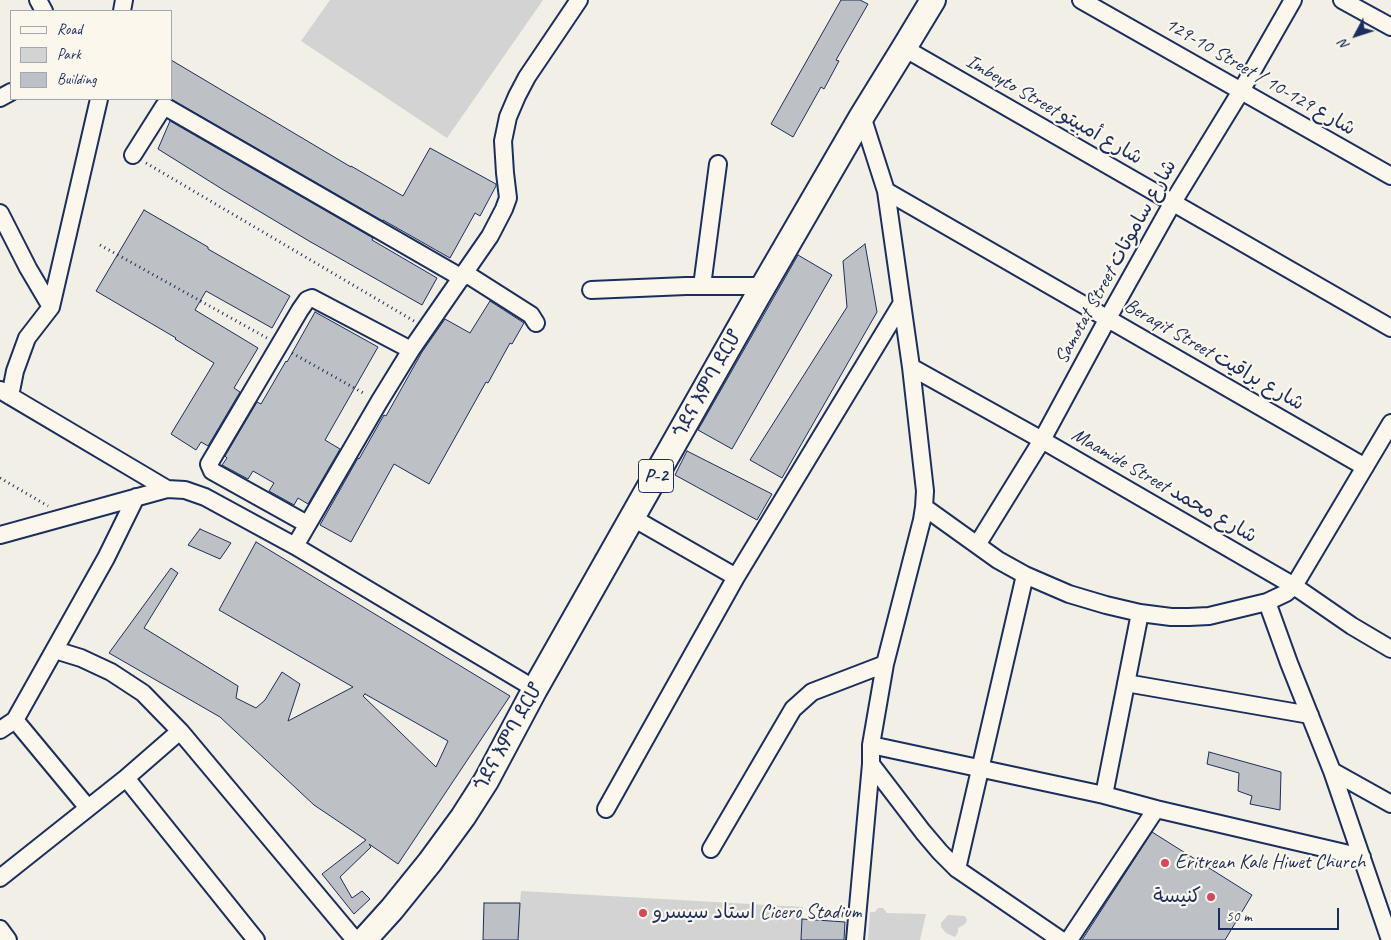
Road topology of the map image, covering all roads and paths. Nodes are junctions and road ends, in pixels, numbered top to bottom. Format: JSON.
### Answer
{"nodes":[{"id":1,"x":579,"y":0,"type":"edge"},
{"id":2,"x":933,"y":0,"type":"edge"},
{"id":3,"x":1081,"y":0,"type":"edge"},
{"id":4,"x":1293,"y":0,"type":"edge"},
{"id":5,"x":1342,"y":0,"type":"edge"},
{"id":6,"x":1391,"y":28,"type":"edge"},
{"id":7,"x":904,"y":48,"type":"junction"},
{"id":8,"x":1241,"y":91,"type":"junction"},
{"id":9,"x":99,"y":100,"type":"edge"},
{"id":10,"x":862,"y":116,"type":"junction"},
{"id":11,"x":133,"y":155,"type":"joint"},
{"id":12,"x":718,"y":164,"type":"dead end"},
{"id":13,"x":1391,"y":176,"type":"edge"},
{"id":14,"x":886,"y":191,"type":"junction"},
{"id":15,"x":1173,"y":202,"type":"junction"},
{"id":16,"x":0,"y":213,"type":"edge"},
{"id":17,"x":100,"y":245,"type":"dead end"},
{"id":18,"x":463,"y":276,"type":"junction"},
{"id":19,"x":702,"y":286,"type":"junction"},
{"id":20,"x":764,"y":286,"type":"junction"},
{"id":21,"x":591,"y":290,"type":"dead end"},
{"id":22,"x":902,"y":303,"type":"junction"},
{"id":23,"x":51,"y":306,"type":"junction"},
{"id":24,"x":1108,"y":318,"type":"junction"},
{"id":25,"x":536,"y":323,"type":"dead end"},
{"id":26,"x":426,"y":328,"type":"junction"},
{"id":27,"x":1391,"y":328,"type":"edge"},
{"id":28,"x":279,"y":345,"type":"junction"},
{"id":29,"x":411,"y":350,"type":"junction"},
{"id":30,"x":911,"y":367,"type":"junction"},
{"id":31,"x":5,"y":393,"type":"edge"},
{"id":32,"x":379,"y":402,"type":"junction"},
{"id":33,"x":1391,"y":423,"type":"edge"},
{"id":34,"x":1042,"y":440,"type":"junction"},
{"id":35,"x":1365,"y":467,"type":"junction"},
{"id":36,"x":0,"y":478,"type":"edge"},
{"id":37,"x":167,"y":489,"type":"junction"},
{"id":38,"x":136,"y":497,"type":"junction"},
{"id":39,"x":924,"y":507,"type":"junction"},
{"id":40,"x":66,"y":517,"type":"junction"},
{"id":41,"x":633,"y":518,"type":"junction"},
{"id":42,"x":307,"y":524,"type":"junction"},
{"id":43,"x":0,"y":535,"type":"edge"},
{"id":44,"x":977,"y":545,"type":"junction"},
{"id":45,"x":295,"y":546,"type":"junction"},
{"id":46,"x":1025,"y":575,"type":"junction"},
{"id":47,"x":736,"y":577,"type":"junction"},
{"id":48,"x":1294,"y":586,"type":"junction"},
{"id":49,"x":1267,"y":602,"type":"junction"},
{"id":50,"x":1140,"y":612,"type":"junction"},
{"id":51,"x":1391,"y":649,"type":"edge"},
{"id":52,"x":55,"y":650,"type":"junction"},
{"id":53,"x":885,"y":664,"type":"junction"},
{"id":54,"x":1126,"y":683,"type":"junction"},
{"id":55,"x":535,"y":688,"type":"junction"},
{"id":56,"x":1310,"y":715,"type":"junction"},
{"id":57,"x":15,"y":720,"type":"junction"},
{"id":58,"x":0,"y":730,"type":"edge"},
{"id":59,"x":180,"y":731,"type":"junction"},
{"id":60,"x":871,"y":745,"type":"junction"},
{"id":61,"x":871,"y":764,"type":"junction"},
{"id":62,"x":981,"y":769,"type":"junction"},
{"id":63,"x":1332,"y":771,"type":"junction"},
{"id":64,"x":126,"y":778,"type":"junction"},
{"id":65,"x":1104,"y":795,"type":"junction"},
{"id":66,"x":1391,"y":804,"type":"edge"},
{"id":67,"x":88,"y":808,"type":"junction"},
{"id":68,"x":606,"y":809,"type":"dead end"},
{"id":69,"x":1156,"y":809,"type":"junction"},
{"id":70,"x":711,"y":849,"type":"dead end"},
{"id":71,"x":1362,"y":857,"type":"junction"},
{"id":72,"x":958,"y":869,"type":"junction"},
{"id":73,"x":0,"y":878,"type":"edge"},
{"id":74,"x":0,"y":929,"type":"edge"},
{"id":75,"x":8,"y":940,"type":"edge"},
{"id":76,"x":256,"y":940,"type":"edge"},
{"id":77,"x":355,"y":940,"type":"edge"},
{"id":78,"x":364,"y":940,"type":"edge"},
{"id":79,"x":855,"y":940,"type":"edge"},
{"id":80,"x":1062,"y":940,"type":"edge"},
{"id":81,"x":1068,"y":940,"type":"edge"},
{"id":82,"x":1390,"y":940,"type":"edge"}],
"edges":[{"from":1,"to":18,"type":"street"},
{"from":2,"to":7,"type":"highway","name":"ጎደና እምባ ደርሆ","number":"P-2"},
{"from":3,"to":8,"type":"street","name":"129-10 Street / شارع 129-10"},
{"from":4,"to":8,"type":"street","name":"Samotat Street شارع ساموتات"},
{"from":5,"to":6,"type":"street"},
{"from":7,"to":10,"type":"highway","name":"ጎደና እምባ ደርሆ","number":"P-2"},
{"from":7,"to":15,"type":"street","name":"Imbeyto Street شارع أمبيتو"},
{"from":8,"to":13,"type":"street","name":"129-10 Street / شارع 129-10"},
{"from":8,"to":15,"type":"street","name":"Samotat Street شارع ساموتات"},
{"from":9,"to":23,"type":"street"},
{"from":10,"to":14,"type":"street"},
{"from":10,"to":20,"type":"highway","name":"ጎደና እምባ ደርሆ","number":"P-2"},
{"from":11,"to":18,"type":"street"},
{"from":11,"to":26,"type":"path"},
{"from":12,"to":19,"type":"street"},
{"from":14,"to":22,"type":"street"},
{"from":14,"to":24,"type":"street","name":"Beraqit Street شارع براقيت"},
{"from":15,"to":24,"type":"street","name":"Samotat Street شارع ساموتات"},
{"from":15,"to":27,"type":"street","name":"Imbeyto Street شارع أمبيتو"},
{"from":16,"to":23,"type":"street"},
{"from":17,"to":28,"type":"path"},
{"from":18,"to":25,"type":"street"},
{"from":18,"to":26,"type":"street"},
{"from":19,"to":20,"type":"street"},
{"from":19,"to":21,"type":"street"},
{"from":20,"to":41,"type":"highway","name":"ጎደና እምባ ደርሆ","number":"P-2"},
{"from":22,"to":30,"type":"street"},
{"from":22,"to":47,"type":"street"},
{"from":23,"to":31,"type":"street"},
{"from":24,"to":34,"type":"street","name":"Samotat Street شارع ساموتات"},
{"from":24,"to":35,"type":"street","name":"Beraqit Street شارع براقيت"},
{"from":26,"to":29,"type":"street"},
{"from":28,"to":29,"type":"street"},
{"from":28,"to":32,"type":"path"},
{"from":28,"to":42,"type":"street"},
{"from":29,"to":32,"type":"street"},
{"from":30,"to":34,"type":"street","name":"Maamide Street شارع محمد"},
{"from":30,"to":39,"type":"street"},
{"from":31,"to":37,"type":"street"},
{"from":32,"to":42,"type":"street"},
{"from":33,"to":35,"type":"street"},
{"from":34,"to":44,"type":"street","name":"Samotat Street شارع ساموتات"},
{"from":34,"to":48,"type":"street","name":"Maamide Street شارع محمد"},
{"from":35,"to":48,"type":"street"},
{"from":36,"to":40,"type":"path"},
{"from":37,"to":38,"type":"street"},
{"from":37,"to":45,"type":"street"},
{"from":38,"to":40,"type":"street"},
{"from":38,"to":52,"type":"street"},
{"from":39,"to":44,"type":"street"},
{"from":39,"to":53,"type":"street"},
{"from":40,"to":43,"type":"street"},
{"from":41,"to":47,"type":"street"},
{"from":41,"to":55,"type":"highway","name":"ጎደና እምባ ደርሆ","number":"P-2"},
{"from":42,"to":45,"type":"street"},
{"from":44,"to":46,"type":"street"},
{"from":45,"to":55,"type":"street"},
{"from":46,"to":50,"type":"street"},
{"from":46,"to":62,"type":"street"},
{"from":47,"to":68,"type":"street"},
{"from":48,"to":49,"type":"street"},
{"from":48,"to":51,"type":"street","name":"Maamide Street شارع محمد"},
{"from":49,"to":50,"type":"street"},
{"from":49,"to":56,"type":"street"},
{"from":50,"to":54,"type":"street"},
{"from":52,"to":57,"type":"street"},
{"from":52,"to":59,"type":"street"},
{"from":53,"to":60,"type":"street"},
{"from":53,"to":70,"type":"street"},
{"from":54,"to":56,"type":"street"},
{"from":54,"to":65,"type":"street"},
{"from":55,"to":78,"type":"highway","name":"ጎደና እምባ ደርሆ","number":"P-2"},
{"from":56,"to":63,"type":"street"},
{"from":57,"to":58,"type":"street"},
{"from":57,"to":67,"type":"street"},
{"from":59,"to":64,"type":"street"},
{"from":59,"to":77,"type":"street"},
{"from":60,"to":61,"type":"street"},
{"from":60,"to":62,"type":"street"},
{"from":61,"to":72,"type":"street"},
{"from":61,"to":79,"type":"street"},
{"from":62,"to":65,"type":"street"},
{"from":62,"to":72,"type":"street"},
{"from":63,"to":66,"type":"street"},
{"from":63,"to":71,"type":"street"},
{"from":64,"to":67,"type":"street"},
{"from":64,"to":76,"type":"street"},
{"from":65,"to":69,"type":"street"},
{"from":67,"to":73,"type":"street"},
{"from":69,"to":71,"type":"street"},
{"from":69,"to":81,"type":"street"},
{"from":71,"to":82,"type":"street"},
{"from":72,"to":80,"type":"street"},
{"from":74,"to":75,"type":"street"}]}
